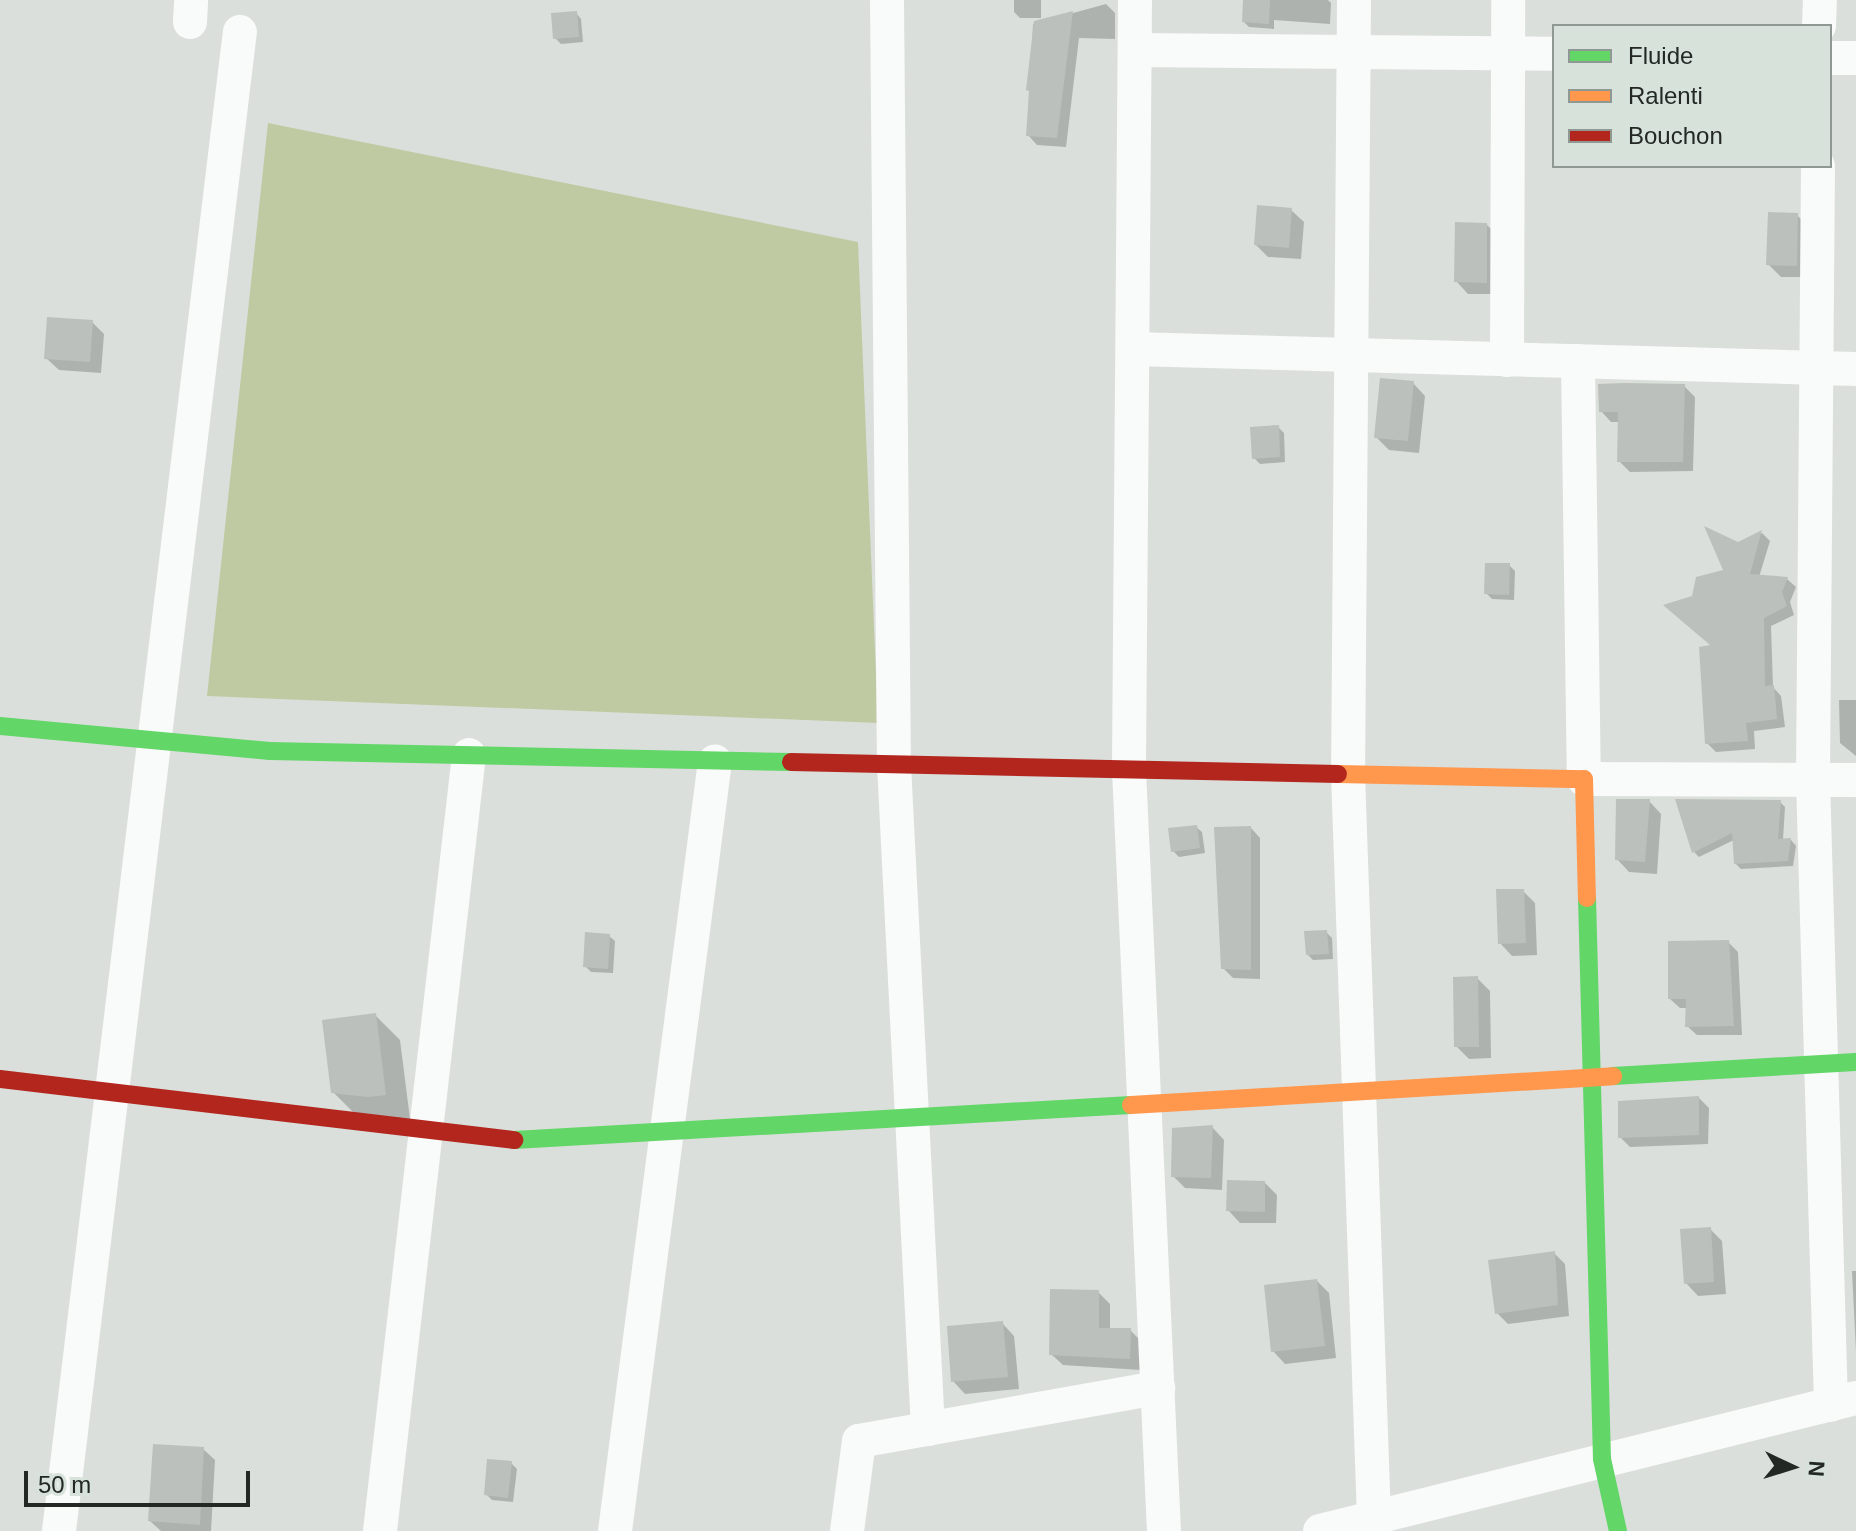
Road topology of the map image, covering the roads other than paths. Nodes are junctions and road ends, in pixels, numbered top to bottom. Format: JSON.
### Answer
{"nodes":[{"id":1,"x":887,"y":0,"type":"edge"},
{"id":2,"x":1135,"y":0,"type":"edge"},
{"id":3,"x":1354,"y":0,"type":"edge"},
{"id":4,"x":1508,"y":0,"type":"edge"},
{"id":5,"x":1820,"y":0,"type":"edge"},
{"id":6,"x":1819,"y":24,"type":"edge"},
{"id":7,"x":240,"y":32,"type":"dead end"},
{"id":8,"x":1135,"y":50,"type":"junction"},
{"id":9,"x":1354,"y":52,"type":"junction"},
{"id":10,"x":1508,"y":54,"type":"junction"},
{"id":11,"x":1552,"y":54,"type":"edge"},
{"id":12,"x":1832,"y":58,"type":"edge"},
{"id":13,"x":1856,"y":58,"type":"edge"},
{"id":14,"x":1818,"y":168,"type":"edge"},
{"id":15,"x":1133,"y":349,"type":"junction"},
{"id":16,"x":1351,"y":355,"type":"junction"},
{"id":17,"x":1507,"y":360,"type":"junction"},
{"id":18,"x":1578,"y":361,"type":"junction"},
{"id":19,"x":1816,"y":368,"type":"junction"},
{"id":20,"x":1856,"y":369,"type":"edge"},
{"id":21,"x":0,"y":726,"type":"edge"},
{"id":22,"x":155,"y":740,"type":"junction"},
{"id":23,"x":469,"y":755,"type":"junction"},
{"id":24,"x":715,"y":761,"type":"junction"},
{"id":25,"x":894,"y":765,"type":"junction"},
{"id":26,"x":1129,"y":770,"type":"junction"},
{"id":27,"x":1348,"y":774,"type":"junction"},
{"id":28,"x":1584,"y":779,"type":"junction"},
{"id":29,"x":1813,"y":780,"type":"junction"},
{"id":30,"x":1856,"y":780,"type":"edge"},
{"id":31,"x":1856,"y":1062,"type":"edge"},
{"id":32,"x":1822,"y":1064,"type":"junction"},
{"id":33,"x":1592,"y":1078,"type":"junction"},
{"id":34,"x":0,"y":1079,"type":"edge"},
{"id":35,"x":1359,"y":1091,"type":"junction"},
{"id":36,"x":112,"y":1092,"type":"junction"},
{"id":37,"x":1145,"y":1104,"type":"junction"},
{"id":38,"x":913,"y":1118,"type":"junction"},
{"id":39,"x":426,"y":1129,"type":"junction"},
{"id":40,"x":667,"y":1133,"type":"junction"},
{"id":41,"x":1158,"y":1388,"type":"junction"},
{"id":42,"x":1844,"y":1402,"type":"edge"},
{"id":43,"x":928,"y":1429,"type":"junction"},
{"id":44,"x":1602,"y":1459,"type":"junction"},
{"id":45,"x":1374,"y":1517,"type":"junction"},
{"id":46,"x":59,"y":1531,"type":"edge"},
{"id":47,"x":380,"y":1531,"type":"edge"},
{"id":48,"x":615,"y":1531,"type":"edge"},
{"id":49,"x":847,"y":1531,"type":"edge"},
{"id":50,"x":1164,"y":1531,"type":"edge"},
{"id":51,"x":1320,"y":1531,"type":"edge"},
{"id":52,"x":1618,"y":1531,"type":"edge"}],
"edges":[{"from":1,"to":25,"type":"street"},
{"from":2,"to":8,"type":"street"},
{"from":3,"to":9,"type":"street"},
{"from":4,"to":10,"type":"street"},
{"from":5,"to":6,"type":"street"},
{"from":7,"to":22,"type":"street"},
{"from":8,"to":9,"type":"street"},
{"from":8,"to":15,"type":"street"},
{"from":9,"to":10,"type":"street"},
{"from":9,"to":16,"type":"street"},
{"from":10,"to":11,"type":"street"},
{"from":10,"to":17,"type":"street"},
{"from":12,"to":13,"type":"street"},
{"from":14,"to":19,"type":"street"},
{"from":15,"to":16,"type":"street"},
{"from":15,"to":26,"type":"street"},
{"from":16,"to":17,"type":"street"},
{"from":16,"to":27,"type":"street"},
{"from":17,"to":18,"type":"street"},
{"from":18,"to":19,"type":"street"},
{"from":18,"to":28,"type":"street"},
{"from":19,"to":20,"type":"street"},
{"from":19,"to":29,"type":"street"},
{"from":21,"to":22,"type":"main road"},
{"from":22,"to":23,"type":"main road"},
{"from":22,"to":36,"type":"street"},
{"from":23,"to":24,"type":"main road"},
{"from":23,"to":39,"type":"street"},
{"from":24,"to":25,"type":"main road"},
{"from":24,"to":40,"type":"street"},
{"from":25,"to":26,"type":"main road"},
{"from":25,"to":38,"type":"street"},
{"from":26,"to":27,"type":"main road"},
{"from":26,"to":37,"type":"street"},
{"from":27,"to":28,"type":"main road"},
{"from":27,"to":35,"type":"street"},
{"from":28,"to":29,"type":"street"},
{"from":28,"to":33,"type":"main road"},
{"from":29,"to":30,"type":"street"},
{"from":29,"to":32,"type":"street"},
{"from":31,"to":32,"type":"main road"},
{"from":32,"to":33,"type":"main road"},
{"from":32,"to":42,"type":"street"},
{"from":33,"to":35,"type":"main road"},
{"from":33,"to":44,"type":"main road"},
{"from":34,"to":36,"type":"main road"},
{"from":35,"to":37,"type":"main road"},
{"from":35,"to":45,"type":"street"},
{"from":36,"to":39,"type":"main road"},
{"from":36,"to":46,"type":"street"},
{"from":37,"to":38,"type":"main road"},
{"from":37,"to":41,"type":"street"},
{"from":38,"to":40,"type":"main road"},
{"from":38,"to":43,"type":"street"},
{"from":39,"to":40,"type":"main road"},
{"from":39,"to":47,"type":"street"},
{"from":40,"to":48,"type":"street"},
{"from":41,"to":43,"type":"street"},
{"from":41,"to":50,"type":"street"},
{"from":42,"to":44,"type":"street"},
{"from":43,"to":49,"type":"street"},
{"from":44,"to":45,"type":"street"},
{"from":44,"to":52,"type":"main road"},
{"from":45,"to":51,"type":"street"}]}
